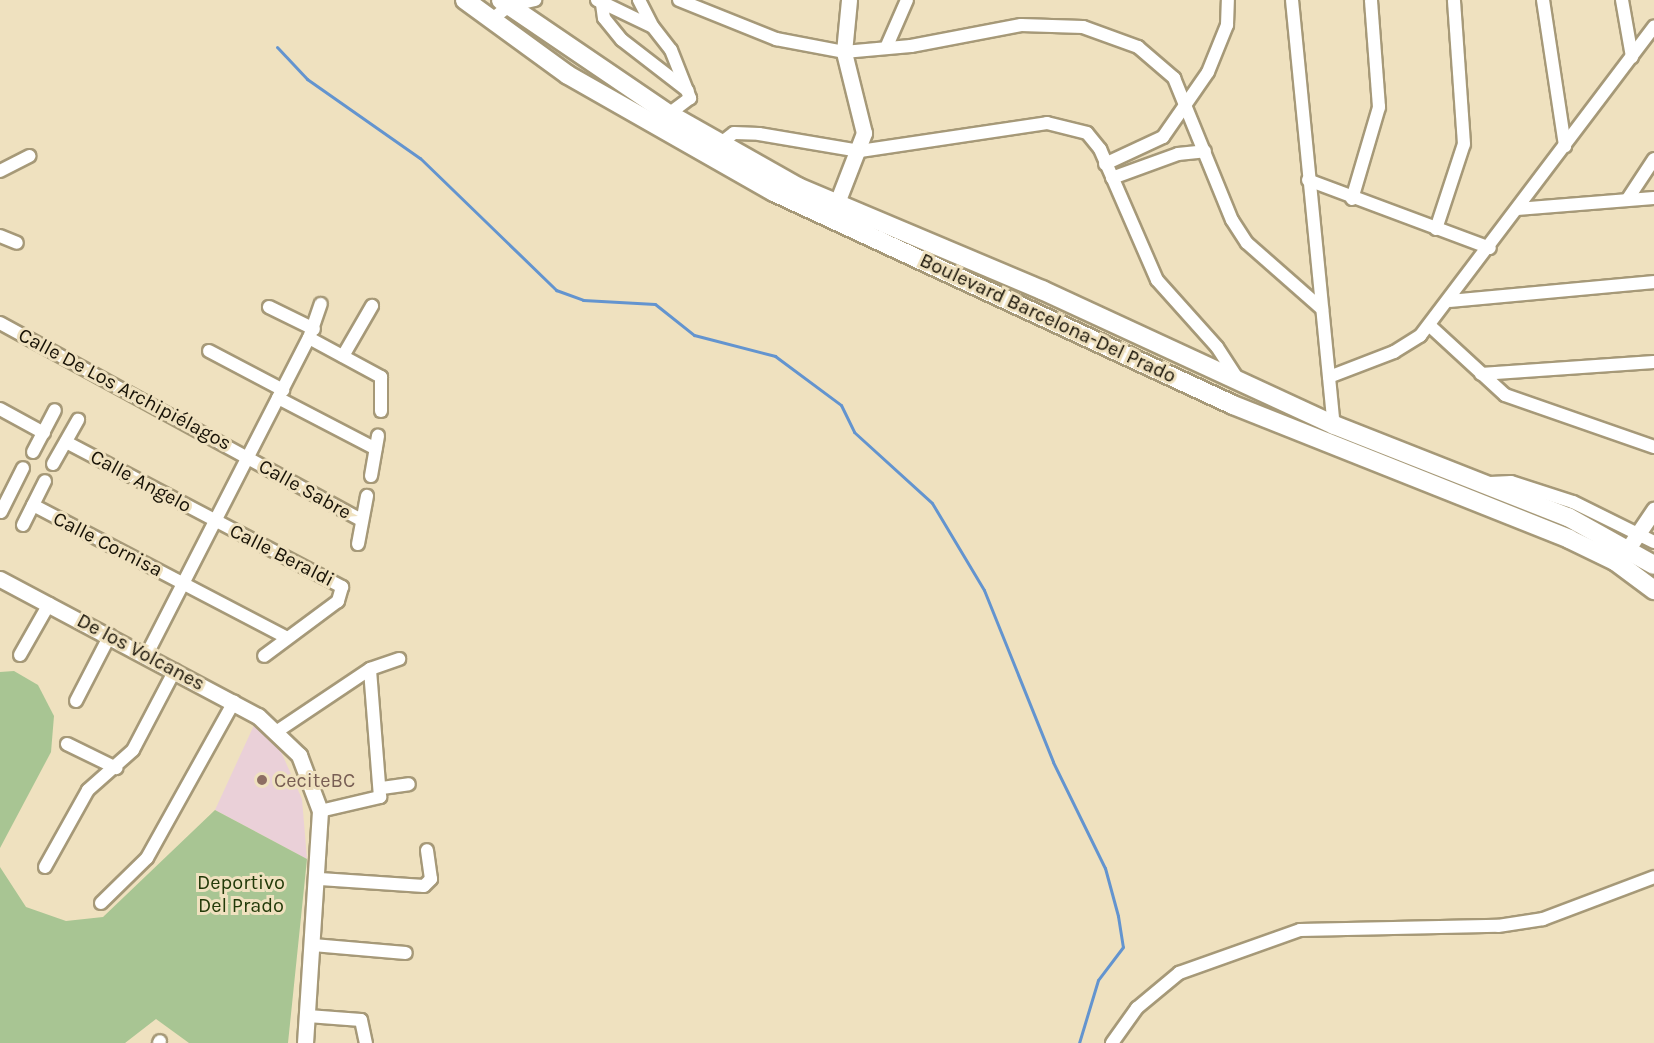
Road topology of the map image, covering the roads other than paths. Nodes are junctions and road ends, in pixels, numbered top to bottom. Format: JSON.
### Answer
{"nodes":[{"id":1,"x":535,"y":0,"type":"edge"},
{"id":2,"x":639,"y":0,"type":"edge"},
{"id":3,"x":679,"y":0,"type":"edge"},
{"id":4,"x":849,"y":0,"type":"edge"},
{"id":5,"x":907,"y":0,"type":"edge"},
{"id":6,"x":1228,"y":0,"type":"edge"},
{"id":7,"x":1292,"y":0,"type":"edge"},
{"id":8,"x":1371,"y":0,"type":"edge"},
{"id":9,"x":1454,"y":0,"type":"edge"},
{"id":10,"x":1543,"y":0,"type":"edge"},
{"id":11,"x":1622,"y":0,"type":"edge"},
{"id":12,"x":599,"y":2,"type":"edge"},
{"id":13,"x":505,"y":3,"type":"edge"},
{"id":14,"x":479,"y":8,"type":"edge"},
{"id":15,"x":653,"y":27,"type":"junction"},
{"id":16,"x":1654,"y":27,"type":"edge"},
{"id":17,"x":886,"y":48,"type":"junction"},
{"id":18,"x":844,"y":52,"type":"junction"},
{"id":19,"x":1632,"y":57,"type":"junction"},
{"id":20,"x":688,"y":91,"type":"junction"},
{"id":21,"x":1185,"y":101,"type":"junction"},
{"id":22,"x":669,"y":114,"type":"junction"},
{"id":23,"x":721,"y":143,"type":"junction"},
{"id":24,"x":1565,"y":146,"type":"junction"},
{"id":25,"x":860,"y":151,"type":"junction"},
{"id":26,"x":1205,"y":151,"type":"junction"},
{"id":27,"x":29,"y":156,"type":"dead end"},
{"id":28,"x":1654,"y":159,"type":"edge"},
{"id":29,"x":1106,"y":164,"type":"junction"},
{"id":30,"x":0,"y":171,"type":"edge"},
{"id":31,"x":1112,"y":178,"type":"junction"},
{"id":32,"x":1308,"y":180,"type":"junction"},
{"id":33,"x":1654,"y":198,"type":"edge"},
{"id":34,"x":1352,"y":199,"type":"junction"},
{"id":35,"x":1627,"y":200,"type":"junction"},
{"id":36,"x":1517,"y":209,"type":"junction"},
{"id":37,"x":835,"y":211,"type":"junction"},
{"id":38,"x":1436,"y":229,"type":"junction"},
{"id":39,"x":0,"y":236,"type":"edge"},
{"id":40,"x":17,"y":243,"type":"dead end"},
{"id":41,"x":1490,"y":248,"type":"junction"},
{"id":42,"x":1654,"y":282,"type":"edge"},
{"id":43,"x":1450,"y":301,"type":"junction"},
{"id":44,"x":321,"y":304,"type":"dead end"},
{"id":45,"x":372,"y":306,"type":"dead end"},
{"id":46,"x":269,"y":308,"type":"dead end"},
{"id":47,"x":1322,"y":309,"type":"junction"},
{"id":48,"x":0,"y":323,"type":"edge"},
{"id":49,"x":1429,"y":325,"type":"junction"},
{"id":50,"x":311,"y":333,"type":"junction"},
{"id":51,"x":1217,"y":347,"type":"junction"},
{"id":52,"x":209,"y":351,"type":"dead end"},
{"id":53,"x":343,"y":356,"type":"junction"},
{"id":54,"x":1654,"y":362,"type":"edge"},
{"id":55,"x":1204,"y":368,"type":"junction"},
{"id":56,"x":1482,"y":374,"type":"junction"},
{"id":57,"x":1329,"y":377,"type":"junction"},
{"id":58,"x":1241,"y":385,"type":"junction"},
{"id":59,"x":280,"y":394,"type":"junction"},
{"id":60,"x":0,"y":409,"type":"edge"},
{"id":61,"x":55,"y":410,"type":"dead end"},
{"id":62,"x":381,"y":411,"type":"dead end"},
{"id":63,"x":78,"y":420,"type":"dead end"},
{"id":64,"x":1334,"y":425,"type":"junction"},
{"id":65,"x":44,"y":433,"type":"junction"},
{"id":66,"x":378,"y":436,"type":"dead end"},
{"id":67,"x":66,"y":442,"type":"junction"},
{"id":68,"x":1654,"y":447,"type":"edge"},
{"id":69,"x":376,"y":449,"type":"junction"},
{"id":70,"x":33,"y":452,"type":"dead end"},
{"id":71,"x":249,"y":456,"type":"junction"},
{"id":72,"x":53,"y":464,"type":"dead end"},
{"id":73,"x":23,"y":468,"type":"dead end"},
{"id":74,"x":371,"y":476,"type":"dead end"},
{"id":75,"x":45,"y":481,"type":"dead end"},
{"id":76,"x":1486,"y":483,"type":"junction"},
{"id":77,"x":5,"y":491,"type":"edge"},
{"id":78,"x":367,"y":496,"type":"dead end"},
{"id":79,"x":33,"y":506,"type":"junction"},
{"id":80,"x":1654,"y":510,"type":"edge"},
{"id":81,"x":1,"y":512,"type":"edge"},
{"id":82,"x":362,"y":520,"type":"junction"},
{"id":83,"x":216,"y":521,"type":"junction"},
{"id":84,"x":23,"y":525,"type":"dead end"},
{"id":85,"x":1640,"y":532,"type":"junction"},
{"id":86,"x":1654,"y":542,"type":"edge"},
{"id":87,"x":358,"y":544,"type":"dead end"},
{"id":88,"x":1629,"y":547,"type":"junction"},
{"id":89,"x":1654,"y":565,"type":"edge"},
{"id":90,"x":0,"y":579,"type":"edge"},
{"id":91,"x":183,"y":583,"type":"junction"},
{"id":92,"x":1654,"y":590,"type":"edge"},
{"id":93,"x":49,"y":604,"type":"junction"},
{"id":94,"x":110,"y":635,"type":"junction"},
{"id":95,"x":286,"y":637,"type":"junction"},
{"id":96,"x":147,"y":654,"type":"junction"},
{"id":97,"x":21,"y":655,"type":"dead end"},
{"id":98,"x":264,"y":656,"type":"dead end"},
{"id":99,"x":399,"y":659,"type":"dead end"},
{"id":100,"x":370,"y":669,"type":"junction"},
{"id":101,"x":176,"y":670,"type":"junction"},
{"id":102,"x":76,"y":701,"type":"dead end"},
{"id":103,"x":234,"y":702,"type":"junction"},
{"id":104,"x":279,"y":730,"type":"junction"},
{"id":105,"x":67,"y":744,"type":"dead end"},
{"id":106,"x":116,"y":768,"type":"junction"},
{"id":107,"x":409,"y":784,"type":"dead end"},
{"id":108,"x":381,"y":793,"type":"junction"},
{"id":109,"x":320,"y":811,"type":"junction"},
{"id":110,"x":427,"y":850,"type":"dead end"},
{"id":111,"x":45,"y":867,"type":"dead end"},
{"id":112,"x":1654,"y":877,"type":"edge"},
{"id":113,"x":320,"y":879,"type":"junction"},
{"id":114,"x":101,"y":903,"type":"dead end"},
{"id":115,"x":314,"y":945,"type":"junction"},
{"id":116,"x":406,"y":953,"type":"dead end"},
{"id":117,"x":308,"y":1016,"type":"junction"},
{"id":118,"x":305,"y":1043,"type":"edge"},
{"id":119,"x":366,"y":1043,"type":"edge"},
{"id":120,"x":1112,"y":1043,"type":"edge"}],
"edges":[{"from":1,"to":13,"type":"street"},
{"from":2,"to":15,"type":"street"},
{"from":3,"to":18,"type":"street"},
{"from":4,"to":18,"type":"street"},
{"from":5,"to":17,"type":"street"},
{"from":6,"to":21,"type":"street"},
{"from":7,"to":32,"type":"street"},
{"from":8,"to":34,"type":"street"},
{"from":9,"to":38,"type":"street"},
{"from":10,"to":24,"type":"street"},
{"from":11,"to":19,"type":"street"},
{"from":12,"to":15,"type":"street"},
{"from":12,"to":20,"type":"street"},
{"from":13,"to":14,"type":"street"},
{"from":13,"to":22,"type":"main road","name":"Boulevard Barcelona-Del Prado"},
{"from":14,"to":37,"type":"main road","name":"Boulevard Barcelona-Del Prado"},
{"from":15,"to":20,"type":"street"},
{"from":16,"to":19,"type":"street"},
{"from":17,"to":18,"type":"street"},
{"from":17,"to":21,"type":"street"},
{"from":18,"to":25,"type":"street"},
{"from":19,"to":24,"type":"street"},
{"from":20,"to":22,"type":"street"},
{"from":21,"to":26,"type":"street"},
{"from":21,"to":29,"type":"street"},
{"from":22,"to":23,"type":"main road","name":"Boulevard Barcelona-Del Prado"},
{"from":23,"to":25,"type":"street"},
{"from":23,"to":37,"type":"main road","name":"Boulevard Barcelona-Del Prado"},
{"from":24,"to":36,"type":"street"},
{"from":25,"to":29,"type":"street"},
{"from":25,"to":37,"type":"street"},
{"from":26,"to":31,"type":"street"},
{"from":26,"to":47,"type":"street"},
{"from":27,"to":30,"type":"street"},
{"from":28,"to":35,"type":"street"},
{"from":29,"to":31,"type":"street"},
{"from":31,"to":51,"type":"street"},
{"from":32,"to":34,"type":"street"},
{"from":32,"to":47,"type":"street"},
{"from":33,"to":35,"type":"street"},
{"from":34,"to":38,"type":"street"},
{"from":35,"to":36,"type":"street"},
{"from":36,"to":41,"type":"street"},
{"from":37,"to":55,"type":"main road","name":"Boulevard Barcelona-Del Prado"},
{"from":37,"to":92,"type":"main road","name":"Boulevard Barcelona-Del Prado"},
{"from":38,"to":41,"type":"street"},
{"from":39,"to":40,"type":"street"},
{"from":41,"to":43,"type":"street"},
{"from":42,"to":43,"type":"street"},
{"from":43,"to":49,"type":"street"},
{"from":44,"to":50,"type":"street"},
{"from":45,"to":53,"type":"street"},
{"from":46,"to":50,"type":"street"},
{"from":47,"to":57,"type":"street"},
{"from":48,"to":71,"type":"street","name":"Calle De Los Archipiélagos"},
{"from":49,"to":56,"type":"street"},
{"from":49,"to":57,"type":"street"},
{"from":50,"to":53,"type":"street"},
{"from":50,"to":59,"type":"street"},
{"from":51,"to":55,"type":"street"},
{"from":51,"to":58,"type":"street"},
{"from":52,"to":59,"type":"street"},
{"from":53,"to":62,"type":"street"},
{"from":54,"to":56,"type":"street"},
{"from":55,"to":58,"type":"main road","name":"Boulevard Barcelona-Del Prado"},
{"from":56,"to":68,"type":"street"},
{"from":57,"to":64,"type":"street"},
{"from":58,"to":64,"type":"main road","name":"Boulevard Barcelona-Del Prado"},
{"from":59,"to":69,"type":"street"},
{"from":59,"to":71,"type":"street"},
{"from":60,"to":65,"type":"street"},
{"from":61,"to":65,"type":"street"},
{"from":63,"to":67,"type":"street"},
{"from":64,"to":76,"type":"main road","name":"Boulevard Barcelona-Del Prado"},
{"from":65,"to":70,"type":"street"},
{"from":66,"to":69,"type":"street"},
{"from":67,"to":72,"type":"street"},
{"from":67,"to":83,"type":"street","name":"Calle Angelo"},
{"from":69,"to":74,"type":"street"},
{"from":71,"to":82,"type":"street","name":"Calle Sabre"},
{"from":71,"to":83,"type":"street"},
{"from":73,"to":77,"type":"street"},
{"from":75,"to":79,"type":"street"},
{"from":76,"to":85,"type":"street"},
{"from":76,"to":88,"type":"main road","name":"Boulevard Barcelona-Del Prado"},
{"from":77,"to":81,"type":"street"},
{"from":78,"to":82,"type":"street"},
{"from":79,"to":84,"type":"street"},
{"from":79,"to":91,"type":"street","name":"Calle Cornisa"},
{"from":80,"to":85,"type":"street"},
{"from":82,"to":87,"type":"street"},
{"from":83,"to":91,"type":"street"},
{"from":83,"to":95,"type":"street","name":"Calle Beraldi"},
{"from":85,"to":86,"type":"street"},
{"from":85,"to":88,"type":"street"},
{"from":88,"to":89,"type":"main road","name":"Boulevard Barcelona-Del Prado"},
{"from":90,"to":93,"type":"street","name":"De los Volcanes"},
{"from":91,"to":95,"type":"street","name":"Calle Cornisa"},
{"from":91,"to":96,"type":"street"},
{"from":93,"to":94,"type":"street","name":"De los Volcanes"},
{"from":93,"to":97,"type":"street"},
{"from":94,"to":96,"type":"street","name":"De los Volcanes"},
{"from":94,"to":102,"type":"street"},
{"from":95,"to":98,"type":"street"},
{"from":96,"to":101,"type":"street","name":"De los Volcanes"},
{"from":99,"to":100,"type":"street"},
{"from":100,"to":104,"type":"street"},
{"from":100,"to":108,"type":"street"},
{"from":101,"to":103,"type":"street","name":"De los Volcanes"},
{"from":101,"to":106,"type":"street"},
{"from":103,"to":104,"type":"street","name":"De los Volcanes"},
{"from":103,"to":114,"type":"street"},
{"from":104,"to":109,"type":"street"},
{"from":105,"to":106,"type":"street"},
{"from":106,"to":111,"type":"street"},
{"from":107,"to":108,"type":"street"},
{"from":108,"to":109,"type":"street"},
{"from":109,"to":113,"type":"street"},
{"from":110,"to":113,"type":"street"},
{"from":112,"to":120,"type":"street"},
{"from":113,"to":115,"type":"street"},
{"from":115,"to":116,"type":"street"},
{"from":115,"to":117,"type":"street"},
{"from":117,"to":118,"type":"street"},
{"from":117,"to":119,"type":"street"}]}
